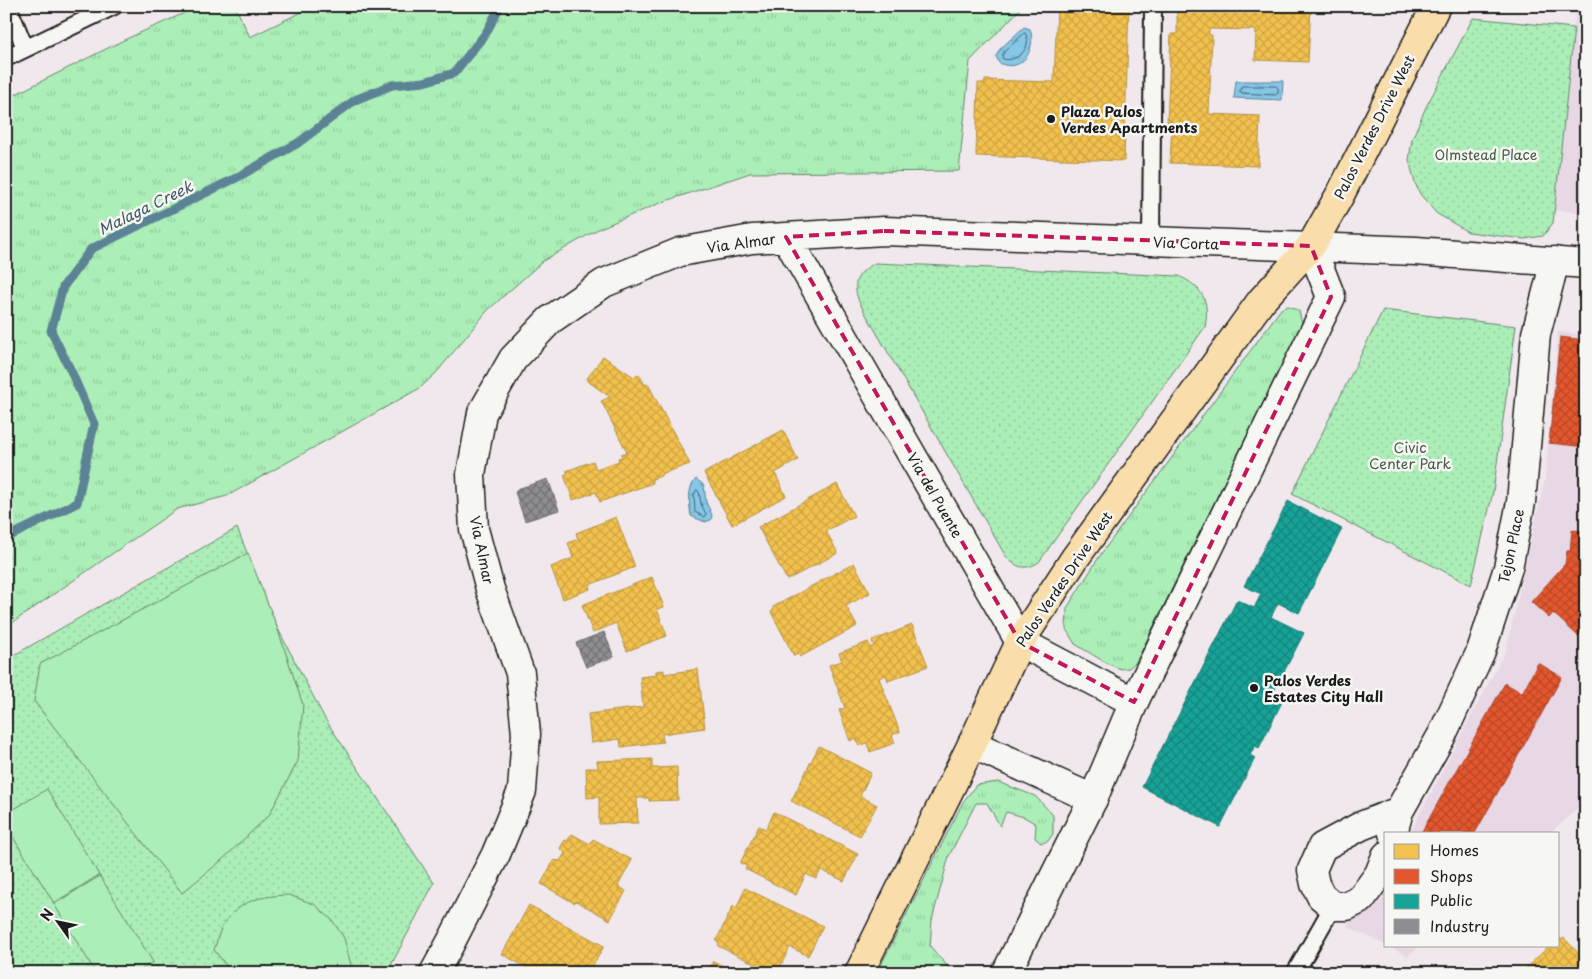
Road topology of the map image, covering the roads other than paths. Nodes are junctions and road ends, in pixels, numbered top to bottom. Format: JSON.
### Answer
{"nodes":[{"id":1,"x":8,"y":6,"type":"edge"},
{"id":2,"x":114,"y":6,"type":"edge"},
{"id":3,"x":1153,"y":6,"type":"edge"},
{"id":4,"x":1436,"y":6,"type":"edge"},
{"id":5,"x":26,"y":48,"type":"junction"},
{"id":6,"x":6,"y":58,"type":"edge"},
{"id":7,"x":786,"y":237,"type":"junction"},
{"id":8,"x":1151,"y":242,"type":"junction"},
{"id":9,"x":1311,"y":246,"type":"junction"},
{"id":10,"x":1555,"y":261,"type":"junction"},
{"id":11,"x":1586,"y":264,"type":"edge"},
{"id":12,"x":1020,"y":642,"type":"junction"},
{"id":13,"x":1134,"y":702,"type":"junction"},
{"id":14,"x":972,"y":744,"type":"junction"},
{"id":15,"x":1093,"y":799,"type":"junction"},
{"id":16,"x":1396,"y":822,"type":"edge"},
{"id":17,"x":1384,"y":861,"type":"edge"},
{"id":18,"x":1333,"y":906,"type":"junction"},
{"id":19,"x":434,"y":973,"type":"edge"},
{"id":20,"x":859,"y":973,"type":"edge"},
{"id":21,"x":1006,"y":973,"type":"edge"},
{"id":22,"x":1295,"y":973,"type":"edge"}],
"edges":[{"from":1,"to":5,"type":"lane"},
{"from":2,"to":5,"type":"lane"},
{"from":3,"to":8,"type":"lane"},
{"from":4,"to":9,"type":"main road","name":"Palos Verdes Drive West"},
{"from":5,"to":6,"type":"lane"},
{"from":7,"to":8,"type":"street","name":"Via Corta"},
{"from":7,"to":12,"type":"street","name":"Via del Puente"},
{"from":7,"to":19,"type":"street","name":"Via Almar"},
{"from":8,"to":9,"type":"street","name":"Via Corta"},
{"from":9,"to":10,"type":"street","name":"Via Corta"},
{"from":9,"to":12,"type":"main road","name":"Palos Verdes Drive West"},
{"from":9,"to":13,"type":"street"},
{"from":10,"to":11,"type":"street","name":"Via Corta"},
{"from":10,"to":16,"type":"street","name":"Tejon Place"},
{"from":12,"to":13,"type":"street"},
{"from":12,"to":14,"type":"main road","name":"Palos Verdes Drive West"},
{"from":13,"to":15,"type":"street"},
{"from":14,"to":15,"type":"street"},
{"from":14,"to":20,"type":"main road","name":"Palos Verdes Drive West"},
{"from":15,"to":21,"type":"street"},
{"from":16,"to":18,"type":"street","name":"Tejon Place"},
{"from":17,"to":18,"type":"street"},
{"from":18,"to":22,"type":"lane"}]}
